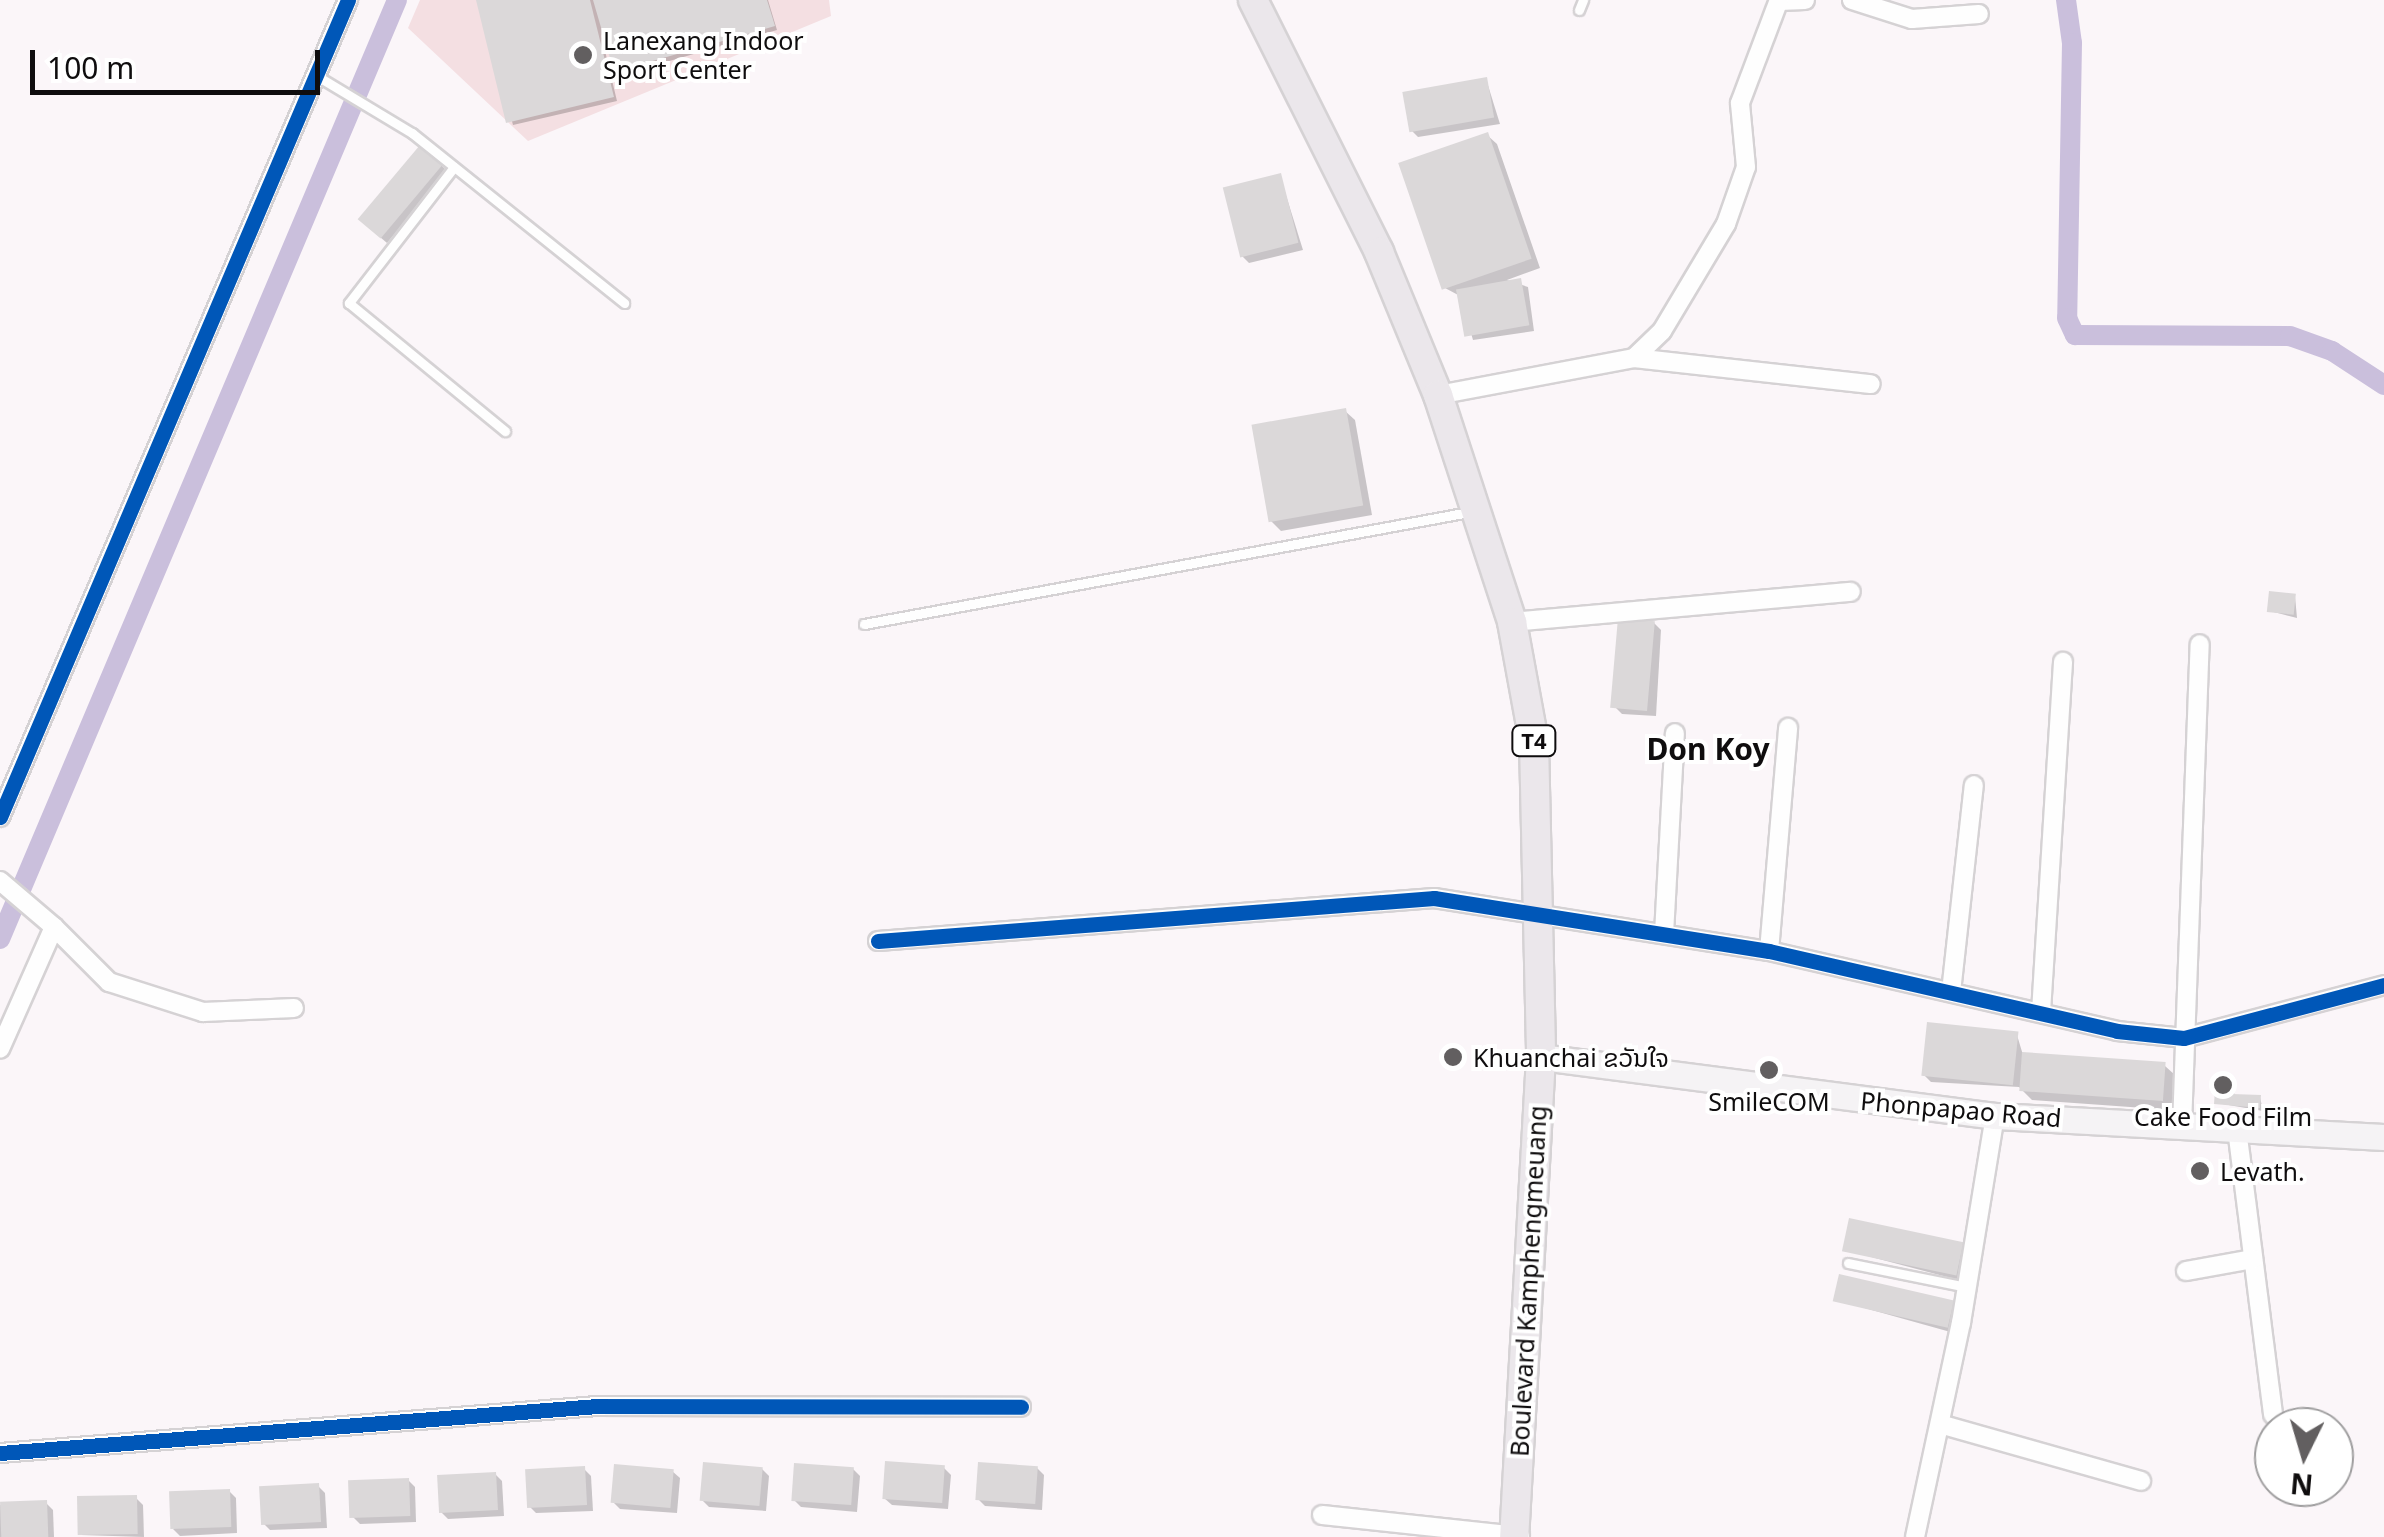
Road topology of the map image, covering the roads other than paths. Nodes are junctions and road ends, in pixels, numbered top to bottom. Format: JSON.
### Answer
{"nodes":[{"id":1,"x":348,"y":0,"type":"edge"},
{"id":2,"x":1253,"y":0,"type":"edge"},
{"id":3,"x":1779,"y":0,"type":"edge"},
{"id":4,"x":1805,"y":0,"type":"edge"},
{"id":5,"x":1852,"y":0,"type":"edge"},
{"id":6,"x":1979,"y":14,"type":"dead end"},
{"id":7,"x":314,"y":75,"type":"junction"},
{"id":8,"x":454,"y":167,"type":"junction"},
{"id":9,"x":624,"y":303,"type":"dead end"},
{"id":10,"x":1634,"y":358,"type":"junction"},
{"id":11,"x":1871,"y":384,"type":"dead end"},
{"id":12,"x":1438,"y":395,"type":"junction"},
{"id":13,"x":504,"y":431,"type":"dead end"},
{"id":14,"x":1476,"y":511,"type":"junction"},
{"id":15,"x":1851,"y":592,"type":"dead end"},
{"id":16,"x":1512,"y":622,"type":"junction"},
{"id":17,"x":864,"y":624,"type":"dead end"},
{"id":18,"x":2200,"y":644,"type":"dead end"},
{"id":19,"x":2063,"y":662,"type":"dead end"},
{"id":20,"x":1788,"y":728,"type":"dead end"},
{"id":21,"x":1674,"y":734,"type":"dead end"},
{"id":22,"x":1974,"y":786,"type":"dead end"},
{"id":23,"x":0,"y":817,"type":"edge"},
{"id":24,"x":2,"y":883,"type":"edge"},
{"id":25,"x":1542,"y":916,"type":"junction"},
{"id":26,"x":54,"y":928,"type":"junction"},
{"id":27,"x":1664,"y":934,"type":"junction"},
{"id":28,"x":878,"y":941,"type":"dead end"},
{"id":29,"x":1769,"y":951,"type":"junction"},
{"id":30,"x":2384,"y":985,"type":"edge"},
{"id":31,"x":1951,"y":992,"type":"junction"},
{"id":32,"x":294,"y":1008,"type":"dead end"},
{"id":33,"x":2040,"y":1012,"type":"junction"},
{"id":34,"x":2184,"y":1038,"type":"junction"},
{"id":35,"x":0,"y":1049,"type":"edge"},
{"id":36,"x":1541,"y":1056,"type":"junction"},
{"id":37,"x":1995,"y":1116,"type":"junction"},
{"id":38,"x":2182,"y":1126,"type":"junction"},
{"id":39,"x":2236,"y":1129,"type":"junction"},
{"id":40,"x":2384,"y":1137,"type":"edge"},
{"id":41,"x":2253,"y":1259,"type":"junction"},
{"id":42,"x":1848,"y":1263,"type":"dead end"},
{"id":43,"x":2186,"y":1271,"type":"dead end"},
{"id":44,"x":1967,"y":1287,"type":"junction"},
{"id":45,"x":1022,"y":1406,"type":"dead end"},
{"id":46,"x":2271,"y":1407,"type":"edge"},
{"id":47,"x":1940,"y":1424,"type":"junction"},
{"id":48,"x":0,"y":1453,"type":"edge"},
{"id":49,"x":2140,"y":1481,"type":"dead end"},
{"id":50,"x":1322,"y":1515,"type":"dead end"},
{"id":51,"x":1518,"y":1536,"type":"edge"},
{"id":52,"x":1915,"y":1537,"type":"edge"}],
"edges":[{"from":1,"to":7,"type":"street"},
{"from":2,"to":12,"type":"main road","name":"Boulevard Kamphengmeuang","number":"T4"},
{"from":3,"to":4,"type":"street"},
{"from":3,"to":10,"type":"street"},
{"from":5,"to":6,"type":"street"},
{"from":7,"to":8,"type":"lane"},
{"from":7,"to":23,"type":"street"},
{"from":8,"to":9,"type":"lane"},
{"from":8,"to":13,"type":"lane"},
{"from":10,"to":11,"type":"street"},
{"from":10,"to":12,"type":"street"},
{"from":12,"to":14,"type":"main road","name":"Boulevard Kamphengmeuang","number":"T4"},
{"from":14,"to":16,"type":"main road","name":"Boulevard Kamphengmeuang","number":"T4"},
{"from":14,"to":17,"type":"lane"},
{"from":15,"to":16,"type":"street"},
{"from":16,"to":25,"type":"main road","name":"Boulevard Kamphengmeuang","number":"T4"},
{"from":18,"to":34,"type":"street"},
{"from":19,"to":33,"type":"street"},
{"from":20,"to":29,"type":"street"},
{"from":21,"to":27,"type":"street"},
{"from":22,"to":31,"type":"street"},
{"from":24,"to":26,"type":"street"},
{"from":25,"to":27,"type":"street"},
{"from":25,"to":28,"type":"street"},
{"from":25,"to":36,"type":"main road","name":"Boulevard Kamphengmeuang","number":"T4"},
{"from":26,"to":32,"type":"street"},
{"from":26,"to":35,"type":"street"},
{"from":27,"to":29,"type":"street"},
{"from":29,"to":31,"type":"street"},
{"from":30,"to":34,"type":"street"},
{"from":31,"to":33,"type":"street"},
{"from":33,"to":34,"type":"street"},
{"from":34,"to":38,"type":"street"},
{"from":36,"to":37,"type":"street","name":"Phonpapao Road"},
{"from":36,"to":51,"type":"main road","name":"Boulevard Kamphengmeuang","number":"T4"},
{"from":37,"to":38,"type":"street","name":"Phonpapao Road"},
{"from":37,"to":44,"type":"street"},
{"from":38,"to":39,"type":"street","name":"Phonpapao Road"},
{"from":39,"to":40,"type":"street","name":"Phonpapao Road"},
{"from":39,"to":41,"type":"street"},
{"from":41,"to":43,"type":"street"},
{"from":41,"to":46,"type":"street"},
{"from":42,"to":44,"type":"lane"},
{"from":44,"to":47,"type":"street"},
{"from":45,"to":48,"type":"street"},
{"from":47,"to":49,"type":"street"},
{"from":47,"to":52,"type":"street"},
{"from":50,"to":51,"type":"street"}]}
